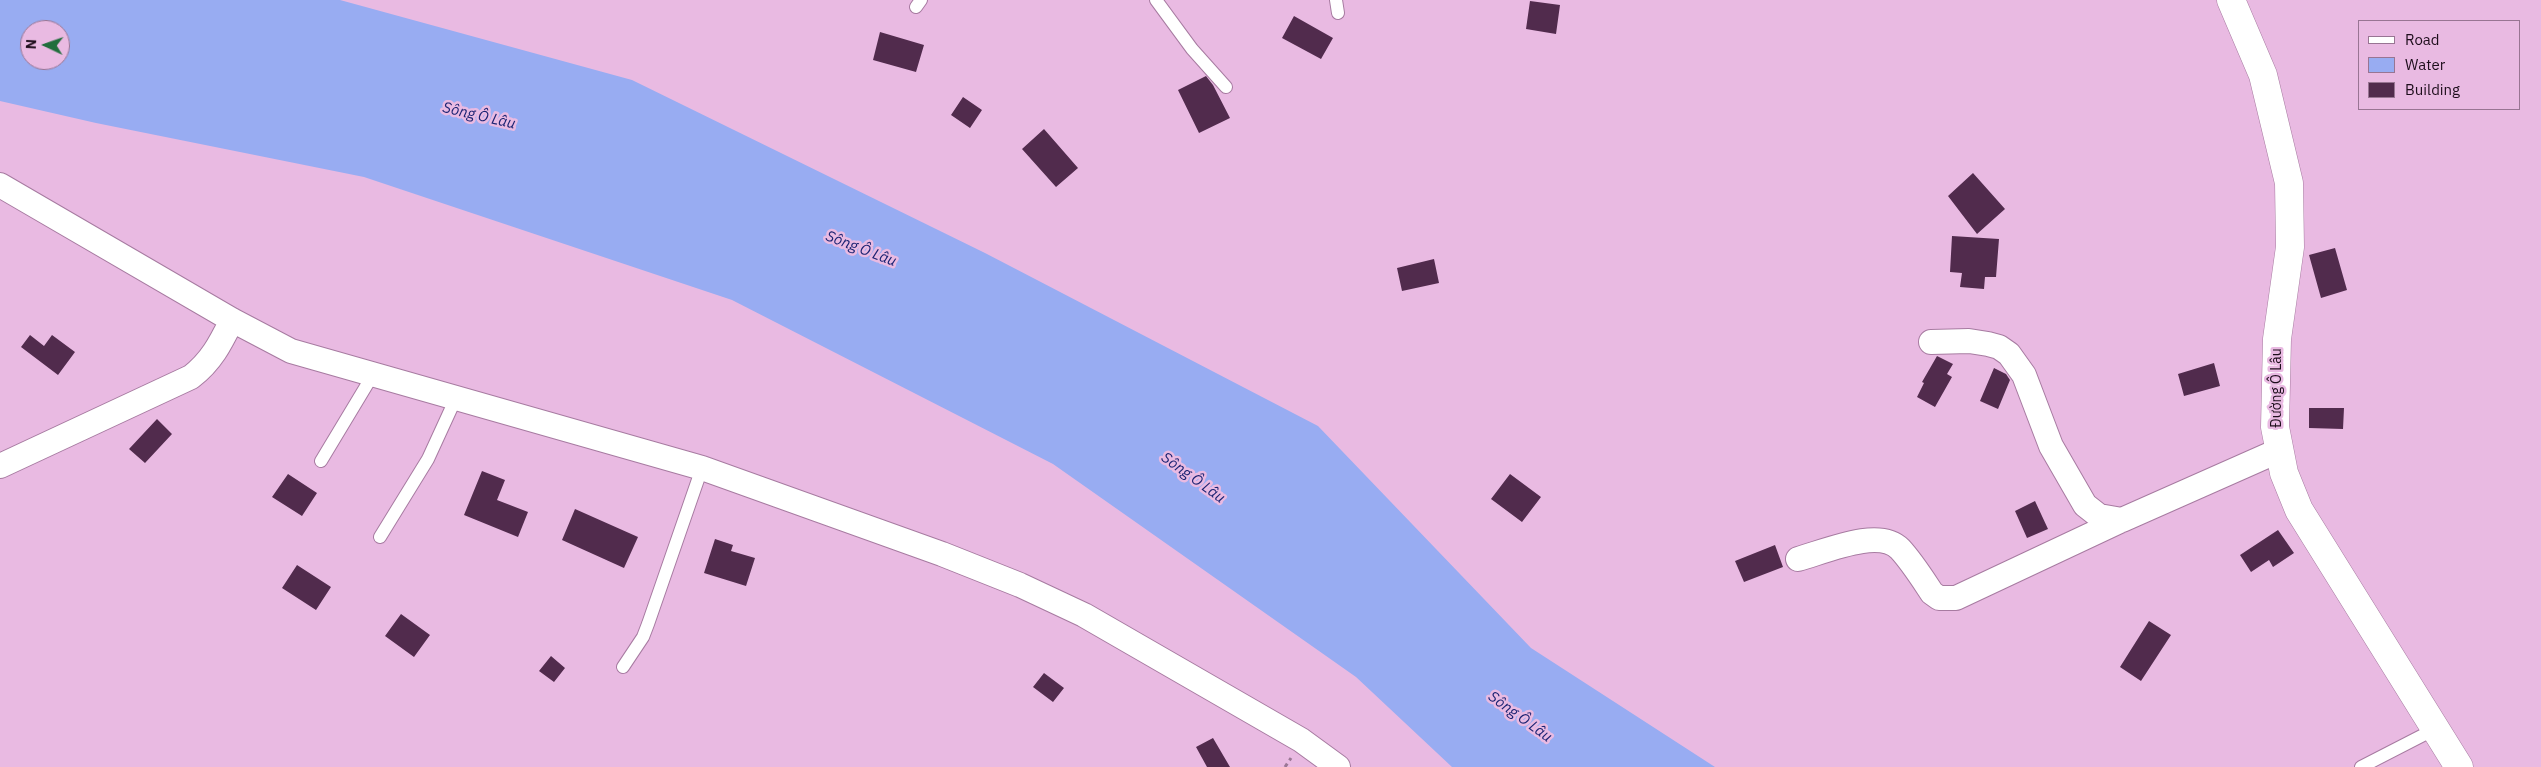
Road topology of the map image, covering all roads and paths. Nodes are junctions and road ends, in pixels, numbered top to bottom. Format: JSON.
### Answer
{"nodes":[{"id":1,"x":1156,"y":0,"type":"edge"},
{"id":2,"x":2231,"y":0,"type":"edge"},
{"id":3,"x":1226,"y":88,"type":"dead end"},
{"id":4,"x":0,"y":185,"type":"edge"},
{"id":5,"x":232,"y":320,"type":"junction"},
{"id":6,"x":1931,"y":342,"type":"dead end"},
{"id":7,"x":374,"y":373,"type":"junction"},
{"id":8,"x":456,"y":398,"type":"junction"},
{"id":9,"x":2280,"y":450,"type":"junction"},
{"id":10,"x":321,"y":461,"type":"dead end"},
{"id":11,"x":0,"y":466,"type":"edge"},
{"id":12,"x":702,"y":468,"type":"junction"},
{"id":13,"x":2122,"y":520,"type":"junction"},
{"id":14,"x":380,"y":537,"type":"dead end"},
{"id":15,"x":1798,"y":560,"type":"dead end"},
{"id":16,"x":623,"y":667,"type":"dead end"},
{"id":17,"x":2435,"y":729,"type":"junction"},
{"id":18,"x":1338,"y":767,"type":"edge"},
{"id":19,"x":2361,"y":767,"type":"edge"},
{"id":20,"x":2459,"y":767,"type":"edge"}],
"edges":[{"from":1,"to":3,"type":"lane"},
{"from":2,"to":9,"type":"main road","name":"Đường Ô Lâu"},
{"from":4,"to":5,"type":"street"},
{"from":5,"to":7,"type":"street"},
{"from":5,"to":11,"type":"street"},
{"from":6,"to":13,"type":"street"},
{"from":7,"to":8,"type":"street"},
{"from":7,"to":10,"type":"lane"},
{"from":8,"to":12,"type":"street"},
{"from":8,"to":14,"type":"lane"},
{"from":9,"to":13,"type":"street"},
{"from":9,"to":17,"type":"main road","name":"Đường Ô Lâu"},
{"from":12,"to":16,"type":"lane"},
{"from":12,"to":18,"type":"street"},
{"from":13,"to":15,"type":"street"},
{"from":17,"to":19,"type":"lane"},
{"from":17,"to":20,"type":"main road","name":"Đường Ô Lâu"}]}
